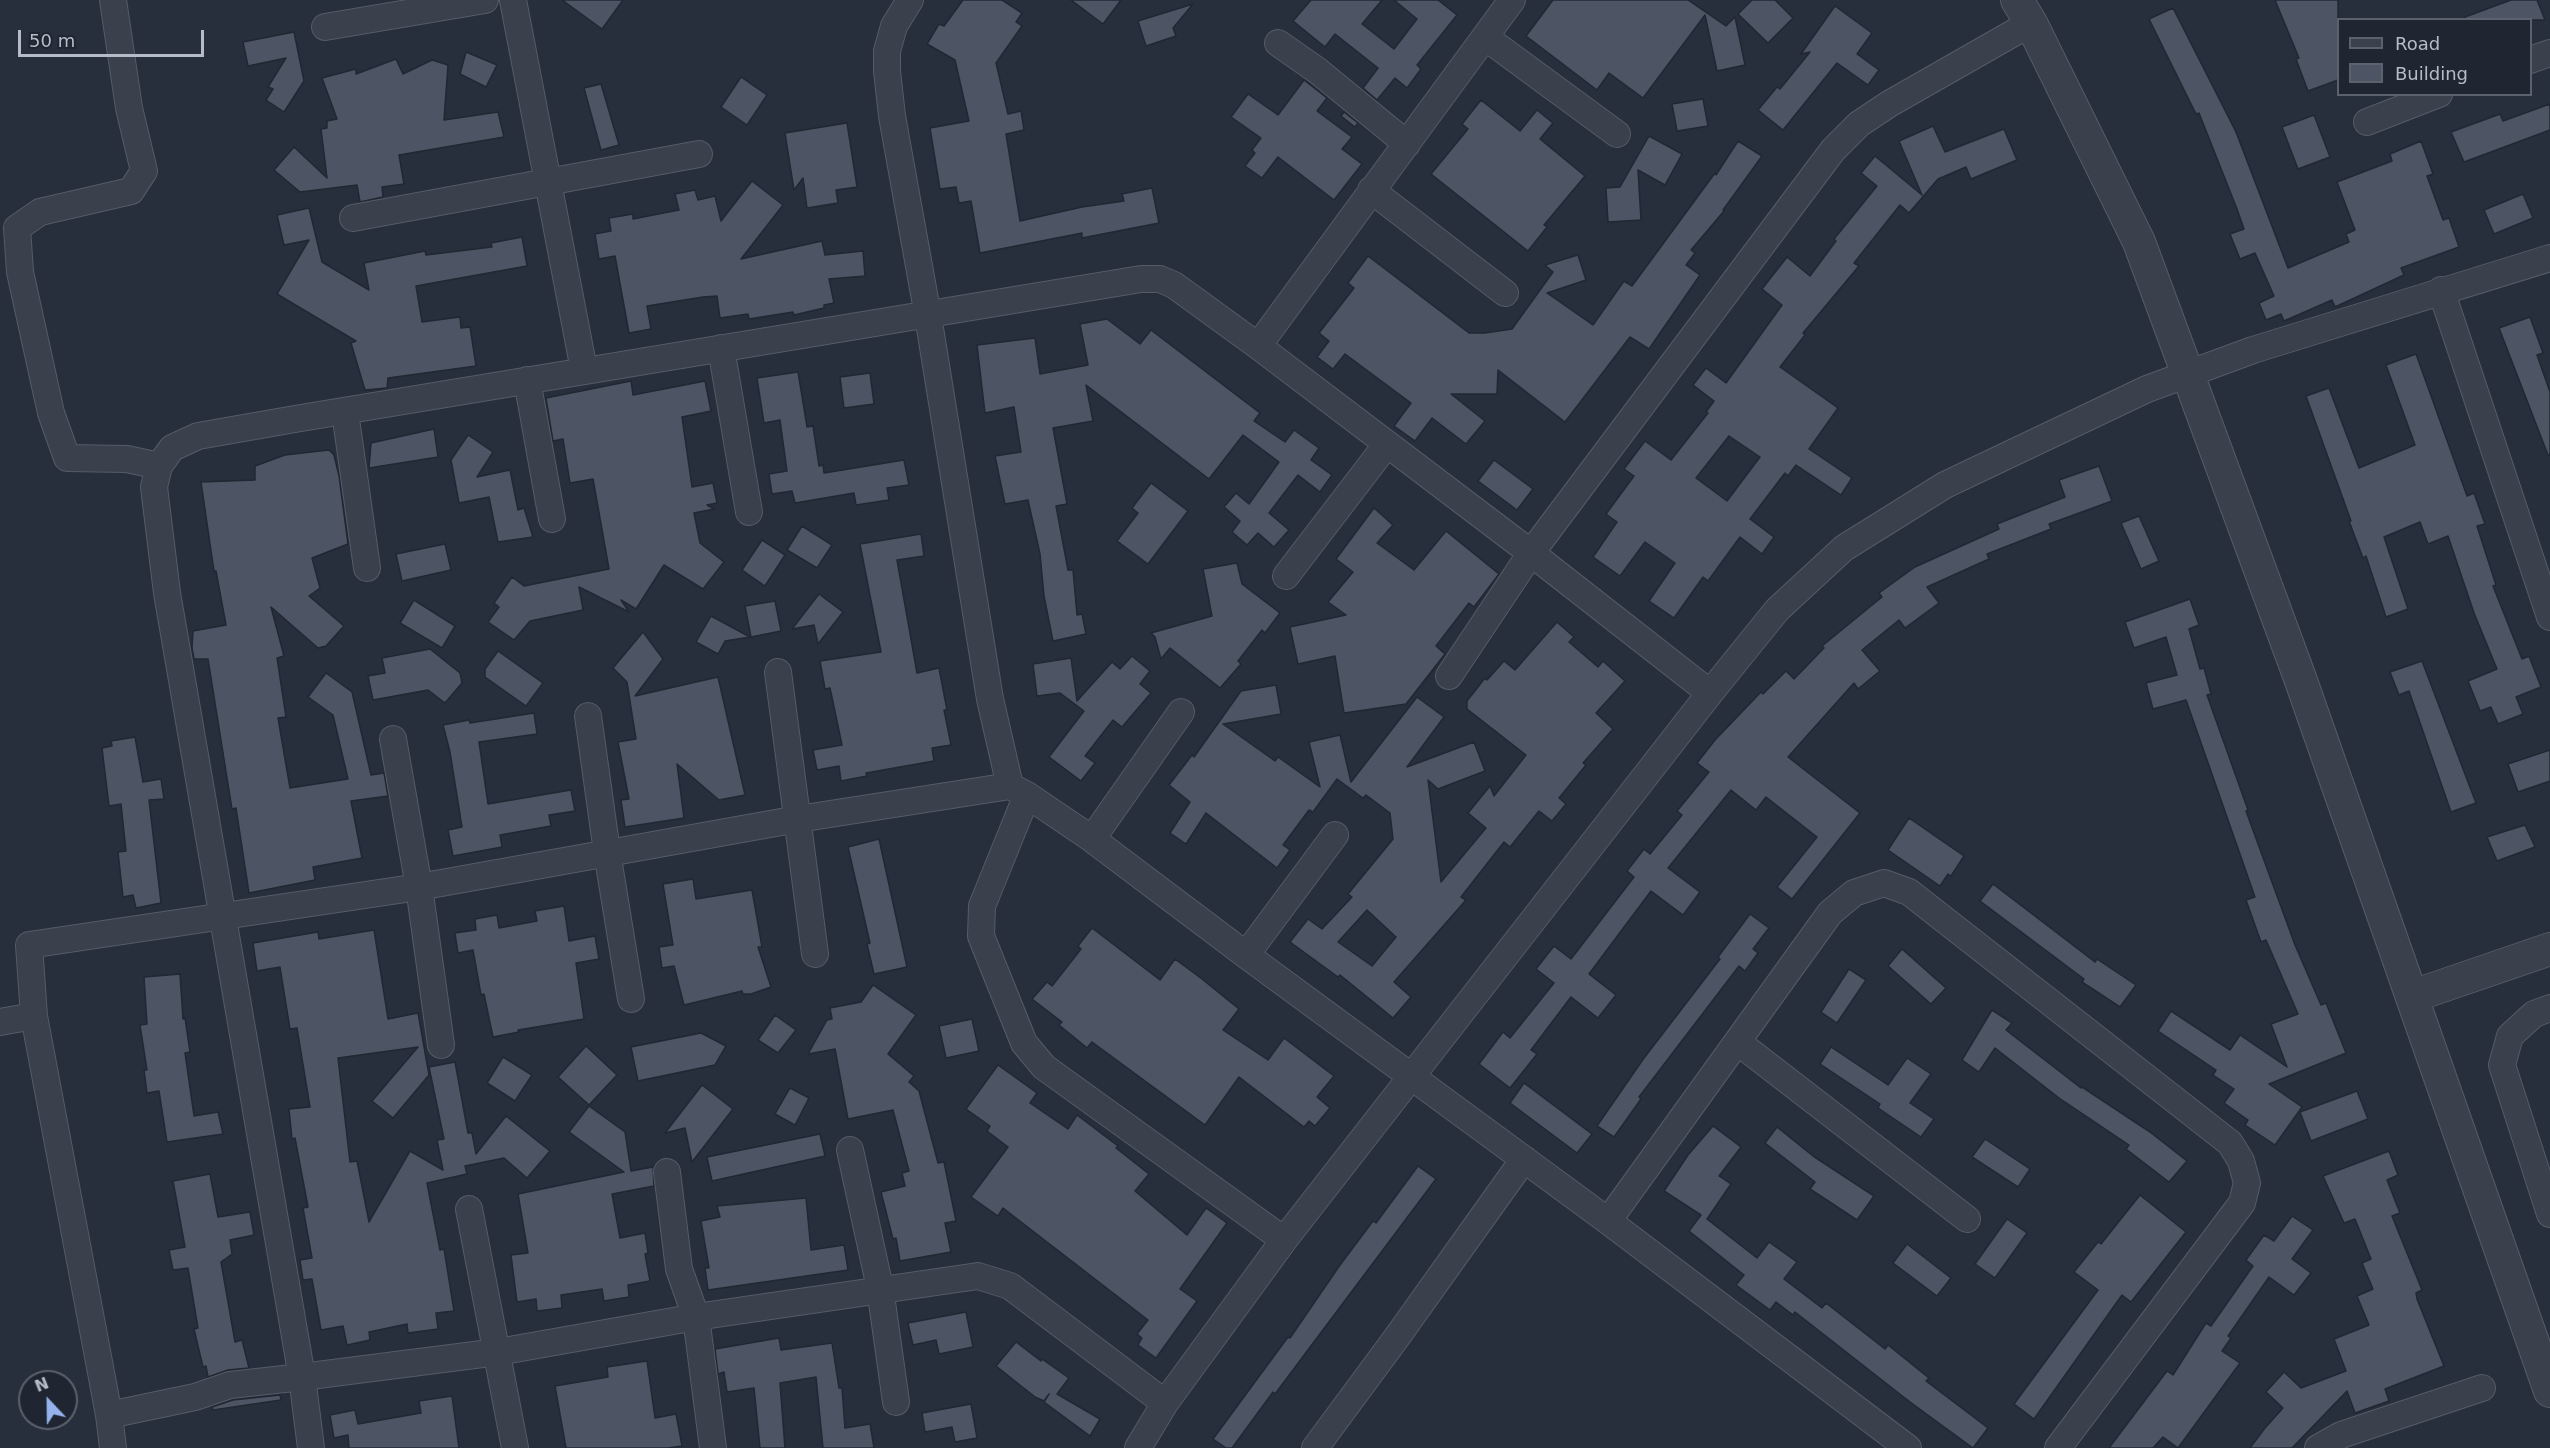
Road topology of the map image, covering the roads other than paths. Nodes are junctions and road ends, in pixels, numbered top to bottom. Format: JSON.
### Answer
{"nodes":[{"id":1,"x":113,"y":0,"type":"edge"},
{"id":2,"x":485,"y":0,"type":"edge"},
{"id":3,"x":513,"y":0,"type":"edge"},
{"id":4,"x":910,"y":0,"type":"edge"},
{"id":5,"x":1512,"y":0,"type":"edge"},
{"id":6,"x":2024,"y":12,"type":"edge"},
{"id":7,"x":325,"y":27,"type":"dead end"},
{"id":8,"x":1485,"y":37,"type":"junction"},
{"id":9,"x":1278,"y":43,"type":"dead end"},
{"id":10,"x":2550,"y":53,"type":"edge"},
{"id":11,"x":2532,"y":59,"type":"edge"},
{"id":12,"x":2434,"y":96,"type":"edge"},
{"id":13,"x":2367,"y":122,"type":"dead end"},
{"id":14,"x":1617,"y":134,"type":"dead end"},
{"id":15,"x":1407,"y":144,"type":"junction"},
{"id":16,"x":699,"y":154,"type":"dead end"},
{"id":17,"x":548,"y":182,"type":"junction"},
{"id":18,"x":1371,"y":190,"type":"junction"},
{"id":19,"x":353,"y":218,"type":"dead end"},
{"id":20,"x":2550,"y":258,"type":"edge"},
{"id":21,"x":2441,"y":290,"type":"junction"},
{"id":22,"x":1505,"y":293,"type":"dead end"},
{"id":23,"x":928,"y":315,"type":"junction"},
{"id":24,"x":1258,"y":346,"type":"junction"},
{"id":25,"x":721,"y":348,"type":"junction"},
{"id":26,"x":584,"y":370,"type":"junction"},
{"id":27,"x":2188,"y":374,"type":"junction"},
{"id":28,"x":527,"y":380,"type":"junction"},
{"id":29,"x":345,"y":412,"type":"junction"},
{"id":30,"x":1387,"y":444,"type":"junction"},
{"id":31,"x":159,"y":466,"type":"junction"},
{"id":32,"x":748,"y":512,"type":"dead end"},
{"id":33,"x":552,"y":519,"type":"dead end"},
{"id":34,"x":1531,"y":553,"type":"junction"},
{"id":35,"x":367,"y":568,"type":"dead end"},
{"id":36,"x":1286,"y":576,"type":"dead end"},
{"id":37,"x":2550,"y":617,"type":"edge"},
{"id":38,"x":778,"y":672,"type":"dead end"},
{"id":39,"x":1449,"y":676,"type":"dead end"},
{"id":40,"x":1710,"y":693,"type":"junction"},
{"id":41,"x":1181,"y":712,"type":"dead end"},
{"id":42,"x":588,"y":716,"type":"dead end"},
{"id":43,"x":393,"y":739,"type":"dead end"},
{"id":44,"x":1019,"y":790,"type":"junction"},
{"id":45,"x":798,"y":819,"type":"junction"},
{"id":46,"x":1335,"y":835,"type":"dead end"},
{"id":47,"x":1092,"y":839,"type":"junction"},
{"id":48,"x":607,"y":852,"type":"junction"},
{"id":49,"x":419,"y":887,"type":"junction"},
{"id":50,"x":222,"y":916,"type":"junction"},
{"id":51,"x":2550,"y":949,"type":"edge"},
{"id":52,"x":815,"y":954,"type":"dead end"},
{"id":53,"x":1246,"y":955,"type":"junction"},
{"id":54,"x":2413,"y":996,"type":"junction"},
{"id":55,"x":631,"y":999,"type":"dead end"},
{"id":56,"x":2550,"y":1008,"type":"edge"},
{"id":57,"x":34,"y":1016,"type":"junction"},
{"id":58,"x":0,"y":1022,"type":"edge"},
{"id":59,"x":1738,"y":1043,"type":"junction"},
{"id":60,"x":441,"y":1045,"type":"dead end"},
{"id":61,"x":1413,"y":1076,"type":"junction"},
{"id":62,"x":850,"y":1150,"type":"dead end"},
{"id":63,"x":1524,"y":1158,"type":"junction"},
{"id":64,"x":667,"y":1172,"type":"dead end"},
{"id":65,"x":469,"y":1209,"type":"dead end"},
{"id":66,"x":2550,"y":1214,"type":"edge"},
{"id":67,"x":1967,"y":1219,"type":"dead end"},
{"id":68,"x":1608,"y":1221,"type":"junction"},
{"id":69,"x":1284,"y":1240,"type":"junction"},
{"id":70,"x":880,"y":1288,"type":"junction"},
{"id":71,"x":696,"y":1317,"type":"junction"},
{"id":72,"x":498,"y":1352,"type":"junction"},
{"id":73,"x":302,"y":1377,"type":"junction"},
{"id":74,"x":2482,"y":1388,"type":"dead end"},
{"id":75,"x":2550,"y":1391,"type":"edge"},
{"id":76,"x":896,"y":1402,"type":"dead end"},
{"id":77,"x":1165,"y":1403,"type":"junction"},
{"id":78,"x":110,"y":1415,"type":"junction"},
{"id":79,"x":113,"y":1448,"type":"edge"},
{"id":80,"x":311,"y":1448,"type":"edge"},
{"id":81,"x":515,"y":1448,"type":"edge"},
{"id":82,"x":713,"y":1448,"type":"edge"},
{"id":83,"x":1138,"y":1448,"type":"edge"},
{"id":84,"x":1315,"y":1448,"type":"edge"},
{"id":85,"x":1908,"y":1448,"type":"edge"},
{"id":86,"x":2058,"y":1448,"type":"edge"},
{"id":87,"x":2318,"y":1448,"type":"edge"}],
"edges":[{"from":1,"to":31,"type":"street"},
{"from":2,"to":7,"type":"street"},
{"from":3,"to":17,"type":"street"},
{"from":4,"to":23,"type":"street"},
{"from":5,"to":8,"type":"street"},
{"from":6,"to":27,"type":"street"},
{"from":6,"to":34,"type":"street"},
{"from":8,"to":14,"type":"street"},
{"from":8,"to":15,"type":"street"},
{"from":9,"to":15,"type":"street"},
{"from":10,"to":11,"type":"street"},
{"from":12,"to":13,"type":"street"},
{"from":15,"to":18,"type":"street"},
{"from":16,"to":17,"type":"street"},
{"from":17,"to":19,"type":"street"},
{"from":17,"to":26,"type":"street"},
{"from":18,"to":22,"type":"street"},
{"from":18,"to":24,"type":"street"},
{"from":20,"to":21,"type":"street"},
{"from":21,"to":27,"type":"street"},
{"from":21,"to":37,"type":"street"},
{"from":23,"to":24,"type":"street"},
{"from":23,"to":25,"type":"street"},
{"from":23,"to":44,"type":"street"},
{"from":24,"to":30,"type":"street"},
{"from":25,"to":26,"type":"street"},
{"from":25,"to":32,"type":"street"},
{"from":26,"to":28,"type":"street"},
{"from":27,"to":40,"type":"street"},
{"from":27,"to":54,"type":"street"},
{"from":28,"to":29,"type":"street"},
{"from":28,"to":33,"type":"street"},
{"from":29,"to":31,"type":"street"},
{"from":29,"to":35,"type":"street"},
{"from":30,"to":34,"type":"street"},
{"from":30,"to":36,"type":"street"},
{"from":31,"to":50,"type":"street"},
{"from":34,"to":39,"type":"street"},
{"from":34,"to":40,"type":"street"},
{"from":38,"to":45,"type":"street"},
{"from":40,"to":61,"type":"street"},
{"from":41,"to":47,"type":"street"},
{"from":42,"to":48,"type":"street"},
{"from":43,"to":49,"type":"street"},
{"from":44,"to":45,"type":"street"},
{"from":44,"to":47,"type":"street"},
{"from":44,"to":69,"type":"street"},
{"from":45,"to":48,"type":"street"},
{"from":45,"to":52,"type":"street"},
{"from":46,"to":53,"type":"street"},
{"from":47,"to":53,"type":"street"},
{"from":48,"to":49,"type":"street"},
{"from":48,"to":55,"type":"street"},
{"from":49,"to":50,"type":"street"},
{"from":49,"to":60,"type":"street"},
{"from":50,"to":57,"type":"street"},
{"from":50,"to":73,"type":"street"},
{"from":51,"to":54,"type":"street"},
{"from":53,"to":61,"type":"street"},
{"from":54,"to":75,"type":"street"},
{"from":56,"to":66,"type":"street"},
{"from":57,"to":58,"type":"street"},
{"from":57,"to":78,"type":"street"},
{"from":59,"to":67,"type":"street"},
{"from":59,"to":68,"type":"street"},
{"from":59,"to":86,"type":"street"},
{"from":61,"to":63,"type":"street"},
{"from":61,"to":69,"type":"street"},
{"from":62,"to":70,"type":"street"},
{"from":63,"to":68,"type":"street"},
{"from":63,"to":84,"type":"street"},
{"from":64,"to":71,"type":"street"},
{"from":65,"to":72,"type":"street"},
{"from":68,"to":85,"type":"street"},
{"from":69,"to":77,"type":"street"},
{"from":70,"to":71,"type":"street"},
{"from":70,"to":76,"type":"street"},
{"from":70,"to":77,"type":"street"},
{"from":71,"to":72,"type":"street"},
{"from":71,"to":82,"type":"street"},
{"from":72,"to":73,"type":"street"},
{"from":72,"to":81,"type":"street"},
{"from":73,"to":78,"type":"street"},
{"from":73,"to":80,"type":"street"},
{"from":74,"to":87,"type":"street"},
{"from":77,"to":83,"type":"street"},
{"from":78,"to":79,"type":"street"}]}
